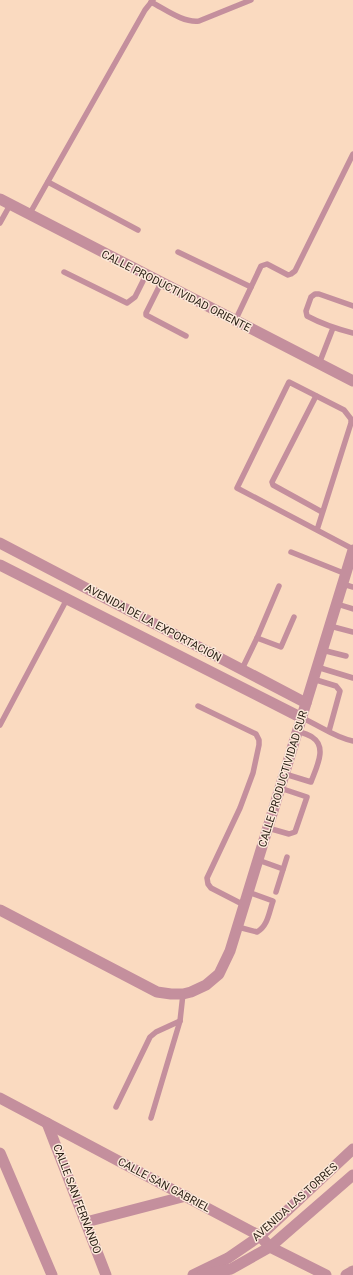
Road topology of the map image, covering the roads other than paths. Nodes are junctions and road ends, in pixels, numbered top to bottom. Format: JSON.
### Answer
{"nodes":[{"id":1,"x":251,"y":0,"type":"edge"},
{"id":2,"x":152,"y":1,"type":"edge"},
{"id":3,"x":353,"y":154,"type":"edge"},
{"id":4,"x":48,"y":182,"type":"junction"},
{"id":5,"x":0,"y":199,"type":"edge"},
{"id":6,"x":10,"y":205,"type":"junction"},
{"id":7,"x":29,"y":215,"type":"junction"},
{"id":8,"x":0,"y":223,"type":"edge"},
{"id":9,"x":138,"y":230,"type":"dead end"},
{"id":10,"x":178,"y":252,"type":"dead end"},
{"id":11,"x":64,"y":272,"type":"dead end"},
{"id":12,"x":146,"y":275,"type":"junction"},
{"id":13,"x":161,"y":283,"type":"junction"},
{"id":14,"x":251,"y":287,"type":"junction"},
{"id":15,"x":353,"y":306,"type":"edge"},
{"id":16,"x":235,"y":321,"type":"junction"},
{"id":17,"x":333,"y":328,"type":"junction"},
{"id":18,"x":353,"y":333,"type":"edge"},
{"id":19,"x":186,"y":336,"type":"dead end"},
{"id":20,"x":319,"y":364,"type":"junction"},
{"id":21,"x":353,"y":381,"type":"edge"},
{"id":22,"x":316,"y":396,"type":"junction"},
{"id":23,"x":322,"y":512,"type":"junction"},
{"id":24,"x":317,"y":530,"type":"junction"},
{"id":25,"x":0,"y":543,"type":"edge"},
{"id":26,"x":10,"y":549,"type":"junction"},
{"id":27,"x":353,"y":549,"type":"edge"},
{"id":28,"x":291,"y":552,"type":"dead end"},
{"id":29,"x":1,"y":565,"type":"edge"},
{"id":30,"x":347,"y":581,"type":"edge"},
{"id":31,"x":279,"y":586,"type":"dead end"},
{"id":32,"x":67,"y":599,"type":"junction"},
{"id":33,"x":337,"y":604,"type":"junction"},
{"id":34,"x":353,"y":609,"type":"edge"},
{"id":35,"x":294,"y":617,"type":"dead end"},
{"id":36,"x":330,"y":626,"type":"junction"},
{"id":37,"x":353,"y":632,"type":"edge"},
{"id":38,"x":257,"y":638,"type":"junction"},
{"id":39,"x":322,"y":650,"type":"junction"},
{"id":40,"x":346,"y":656,"type":"dead end"},
{"id":41,"x":317,"y":667,"type":"junction"},
{"id":42,"x":242,"y":669,"type":"junction"},
{"id":43,"x":353,"y":678,"type":"edge"},
{"id":44,"x":314,"y":679,"type":"junction"},
{"id":45,"x":306,"y":703,"type":"junction"},
{"id":46,"x":198,"y":706,"type":"dead end"},
{"id":47,"x":302,"y":718,"type":"junction"},
{"id":48,"x":0,"y":725,"type":"edge"},
{"id":49,"x":298,"y":731,"type":"junction"},
{"id":50,"x":329,"y":731,"type":"junction"},
{"id":51,"x":353,"y":741,"type":"edge"},
{"id":52,"x":285,"y":774,"type":"junction"},
{"id":53,"x":280,"y":788,"type":"junction"},
{"id":54,"x":268,"y":828,"type":"junction"},
{"id":55,"x":287,"y":857,"type":"dead end"},
{"id":56,"x":258,"y":860,"type":"junction"},
{"id":57,"x":283,"y":868,"type":"junction"},
{"id":58,"x":248,"y":892,"type":"junction"},
{"id":59,"x":276,"y":892,"type":"dead end"},
{"id":60,"x":244,"y":905,"type":"junction"},
{"id":61,"x":0,"y":910,"type":"edge"},
{"id":62,"x":238,"y":927,"type":"junction"},
{"id":63,"x":187,"y":993,"type":"junction"},
{"id":64,"x":180,"y":1021,"type":"junction"},
{"id":65,"x":0,"y":1098,"type":"edge"},
{"id":66,"x":116,"y":1107,"type":"dead end"},
{"id":67,"x":151,"y":1118,"type":"dead end"},
{"id":68,"x":47,"y":1123,"type":"junction"},
{"id":69,"x":353,"y":1150,"type":"edge"},
{"id":70,"x":0,"y":1153,"type":"edge"},
{"id":71,"x":353,"y":1175,"type":"edge"},
{"id":72,"x":186,"y":1196,"type":"junction"},
{"id":73,"x":86,"y":1222,"type":"junction"},
{"id":74,"x":260,"y":1236,"type":"junction"},
{"id":75,"x":270,"y":1246,"type":"junction"},
{"id":76,"x":353,"y":1271,"type":"edge"},
{"id":77,"x":52,"y":1275,"type":"edge"},
{"id":78,"x":106,"y":1275,"type":"edge"},
{"id":79,"x":193,"y":1275,"type":"edge"},
{"id":80,"x":200,"y":1275,"type":"edge"},
{"id":81,"x":326,"y":1275,"type":"edge"},
{"id":82,"x":346,"y":1275,"type":"edge"}],
"edges":[{"from":1,"to":2,"type":"lane"},
{"from":2,"to":4,"type":"lane"},
{"from":3,"to":14,"type":"lane"},
{"from":4,"to":7,"type":"lane"},
{"from":4,"to":9,"type":"lane"},
{"from":5,"to":6,"type":"street","name":"CALLE PRODUCTIVIDAD ORIENTE"},
{"from":6,"to":7,"type":"street","name":"CALLE PRODUCTIVIDAD ORIENTE"},
{"from":6,"to":8,"type":"lane"},
{"from":7,"to":12,"type":"street","name":"CALLE PRODUCTIVIDAD ORIENTE"},
{"from":10,"to":14,"type":"lane"},
{"from":11,"to":12,"type":"lane"},
{"from":12,"to":13,"type":"street","name":"CALLE PRODUCTIVIDAD ORIENTE"},
{"from":13,"to":16,"type":"street","name":"CALLE PRODUCTIVIDAD ORIENTE"},
{"from":13,"to":19,"type":"lane"},
{"from":14,"to":16,"type":"lane"},
{"from":15,"to":17,"type":"lane"},
{"from":16,"to":20,"type":"street","name":"CALLE PRODUCTIVIDAD ORIENTE"},
{"from":17,"to":18,"type":"lane"},
{"from":17,"to":20,"type":"lane"},
{"from":20,"to":21,"type":"street","name":"CALLE PRODUCTIVIDAD ORIENTE"},
{"from":22,"to":23,"type":"lane"},
{"from":22,"to":23,"type":"lane"},
{"from":22,"to":24,"type":"lane"},
{"from":23,"to":24,"type":"lane"},
{"from":24,"to":27,"type":"lane"},
{"from":25,"to":26,"type":"street","name":"AVENIDA DE LA EXPORTACIÓN"},
{"from":26,"to":29,"type":"street"},
{"from":26,"to":42,"type":"street","name":"AVENIDA DE LA EXPORTACIÓN"},
{"from":27,"to":30,"type":"street","name":"CALLE PRODUCTIVIDAD SUR"},
{"from":28,"to":30,"type":"lane"},
{"from":29,"to":32,"type":"street","name":"AVENIDA DE LA EXPORTACIÓN"},
{"from":30,"to":33,"type":"street","name":"CALLE PRODUCTIVIDAD SUR"},
{"from":31,"to":38,"type":"lane"},
{"from":32,"to":47,"type":"street","name":"AVENIDA DE LA EXPORTACIÓN"},
{"from":32,"to":48,"type":"lane"},
{"from":33,"to":34,"type":"lane"},
{"from":33,"to":36,"type":"street","name":"CALLE PRODUCTIVIDAD SUR"},
{"from":35,"to":38,"type":"lane"},
{"from":36,"to":37,"type":"lane"},
{"from":36,"to":39,"type":"street","name":"CALLE PRODUCTIVIDAD SUR"},
{"from":38,"to":42,"type":"lane"},
{"from":39,"to":40,"type":"lane"},
{"from":39,"to":41,"type":"street","name":"CALLE PRODUCTIVIDAD SUR"},
{"from":41,"to":43,"type":"lane"},
{"from":41,"to":44,"type":"street","name":"CALLE PRODUCTIVIDAD SUR"},
{"from":42,"to":45,"type":"street","name":"AVENIDA DE LA EXPORTACIÓN"},
{"from":44,"to":45,"type":"street","name":"CALLE PRODUCTIVIDAD SUR"},
{"from":44,"to":50,"type":"lane"},
{"from":45,"to":47,"type":"street","name":"CALLE PRODUCTIVIDAD SUR"},
{"from":46,"to":60,"type":"lane"},
{"from":47,"to":49,"type":"street","name":"CALLE PRODUCTIVIDAD SUR"},
{"from":47,"to":50,"type":"lane"},
{"from":49,"to":52,"type":"street","name":"CALLE PRODUCTIVIDAD SUR"},
{"from":49,"to":52,"type":"lane"},
{"from":50,"to":51,"type":"lane"},
{"from":52,"to":53,"type":"street","name":"CALLE PRODUCTIVIDAD SUR"},
{"from":53,"to":54,"type":"street","name":"CALLE PRODUCTIVIDAD SUR"},
{"from":53,"to":54,"type":"lane"},
{"from":54,"to":56,"type":"street","name":"CALLE PRODUCTIVIDAD SUR"},
{"from":55,"to":57,"type":"lane"},
{"from":56,"to":57,"type":"lane"},
{"from":56,"to":58,"type":"street","name":"CALLE PRODUCTIVIDAD SUR"},
{"from":57,"to":59,"type":"lane"},
{"from":58,"to":60,"type":"street","name":"CALLE PRODUCTIVIDAD SUR"},
{"from":58,"to":62,"type":"lane"},
{"from":60,"to":62,"type":"street","name":"CALLE PRODUCTIVIDAD SUR"},
{"from":61,"to":63,"type":"street"},
{"from":62,"to":63,"type":"street","name":"CALLE PRODUCTIVIDAD SUR"},
{"from":63,"to":64,"type":"lane"},
{"from":64,"to":66,"type":"lane"},
{"from":64,"to":67,"type":"lane"},
{"from":65,"to":68,"type":"street","name":"CALLE SAN GABRIEL"},
{"from":68,"to":72,"type":"street","name":"CALLE SAN GABRIEL"},
{"from":68,"to":73,"type":"street","name":"CALLE SAN FERNANDO"},
{"from":69,"to":74,"type":"street","name":"AVENIDA LAS TORRES"},
{"from":70,"to":77,"type":"street"},
{"from":71,"to":75,"type":"street","name":"AVENIDA LAS TORRES"},
{"from":72,"to":73,"type":"street"},
{"from":72,"to":74,"type":"street","name":"CALLE SAN GABRIEL"},
{"from":73,"to":78,"type":"street","name":"CALLE SAN FERNANDO"},
{"from":74,"to":75,"type":"street","name":"CALLE SAN GABRIEL"},
{"from":74,"to":79,"type":"street","name":"AVENIDA LAS TORRES"},
{"from":75,"to":80,"type":"street","name":"AVENIDA LAS TORRES"},
{"from":75,"to":81,"type":"street","name":"CALLE SAN GABRIEL"},
{"from":76,"to":82,"type":"street"}]}
